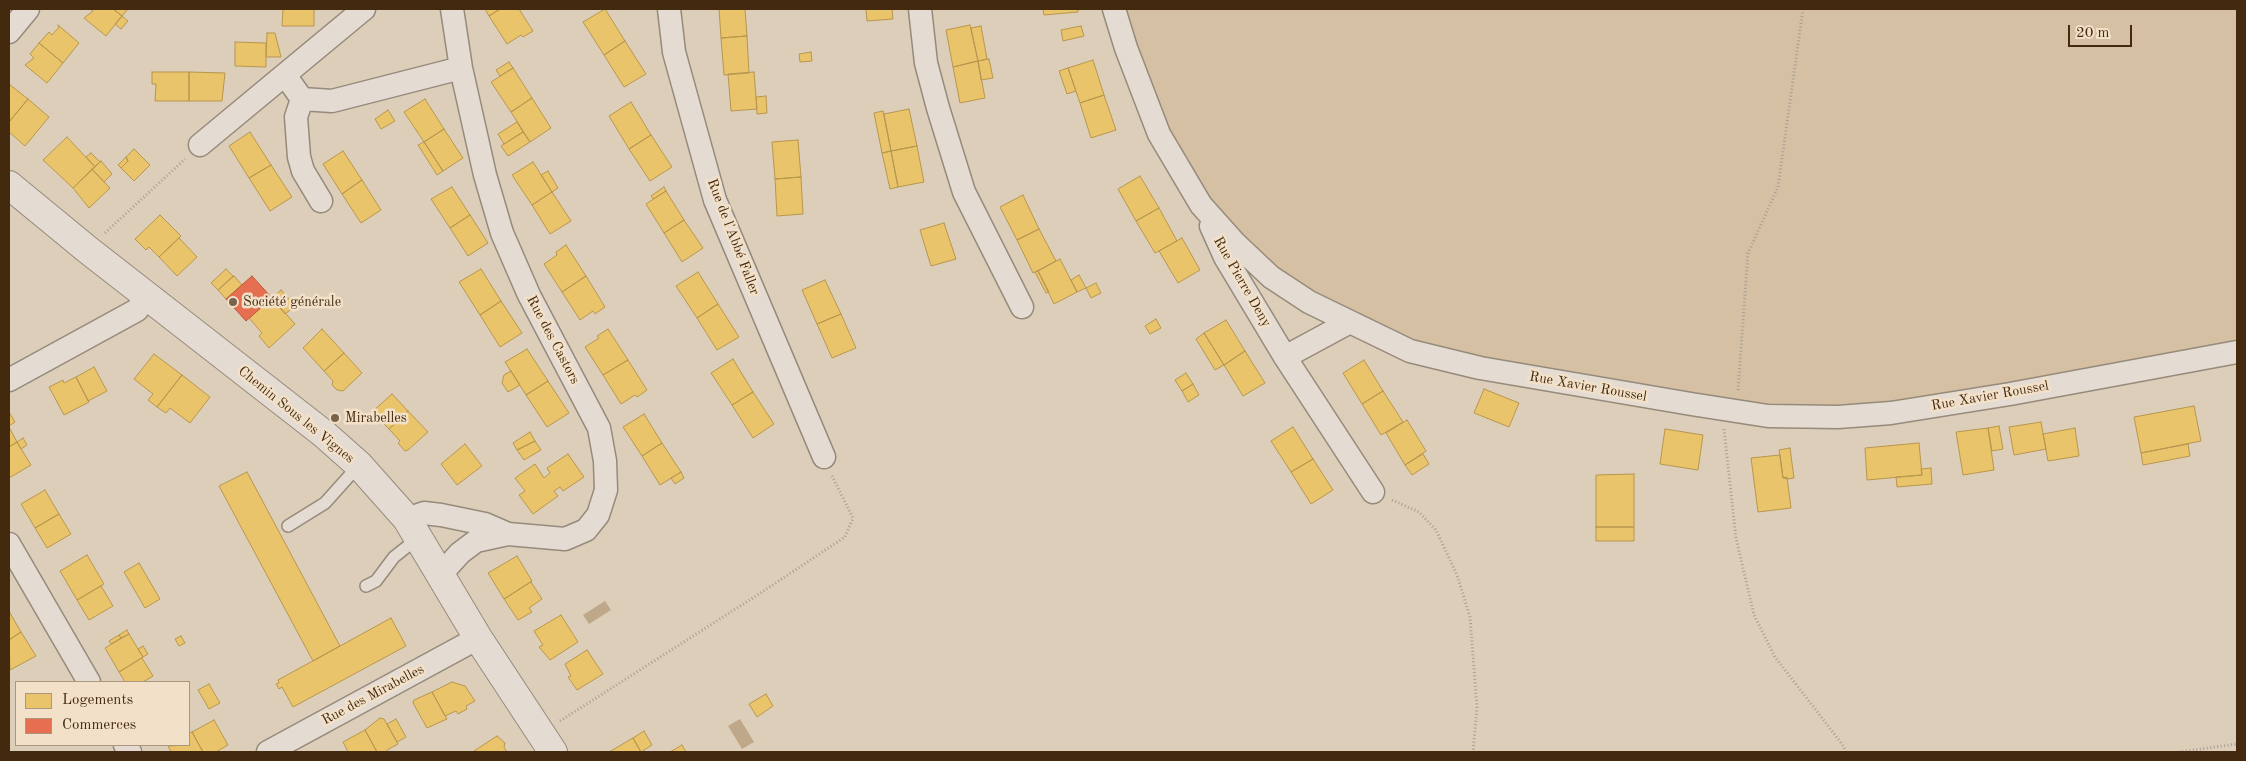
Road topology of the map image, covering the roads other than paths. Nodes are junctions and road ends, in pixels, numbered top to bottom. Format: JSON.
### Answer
{"nodes":[{"id":1,"x":28,"y":9,"type":"edge"},
{"id":2,"x":364,"y":9,"type":"edge"},
{"id":3,"x":452,"y":9,"type":"edge"},
{"id":4,"x":669,"y":9,"type":"edge"},
{"id":5,"x":920,"y":9,"type":"edge"},
{"id":6,"x":1114,"y":9,"type":"edge"},
{"id":7,"x":9,"y":32,"type":"edge"},
{"id":8,"x":461,"y":68,"type":"junction"},
{"id":9,"x":285,"y":75,"type":"junction"},
{"id":10,"x":302,"y":99,"type":"junction"},
{"id":11,"x":200,"y":146,"type":"road end"},
{"id":12,"x":9,"y":185,"type":"edge"},
{"id":13,"x":321,"y":201,"type":"dead end"},
{"id":14,"x":1201,"y":205,"type":"junction"},
{"id":15,"x":147,"y":296,"type":"junction"},
{"id":16,"x":1022,"y":306,"type":"dead end"},
{"id":17,"x":1348,"y":323,"type":"junction"},
{"id":18,"x":2237,"y":352,"type":"edge"},
{"id":19,"x":1285,"y":356,"type":"junction"},
{"id":20,"x":9,"y":380,"type":"edge"},
{"id":21,"x":824,"y":457,"type":"road end"},
{"id":22,"x":359,"y":466,"type":"junction"},
{"id":23,"x":1373,"y":492,"type":"road end"},
{"id":24,"x":288,"y":526,"type":"dead end"},
{"id":25,"x":412,"y":529,"type":"junction"},
{"id":26,"x":508,"y":534,"type":"junction"},
{"id":27,"x":9,"y":544,"type":"edge"},
{"id":28,"x":440,"y":574,"type":"junction"},
{"id":29,"x":366,"y":586,"type":"dead end"},
{"id":30,"x":478,"y":638,"type":"junction"},
{"id":31,"x":88,"y":681,"type":"edge"},
{"id":32,"x":547,"y":743,"type":"edge"},
{"id":33,"x":268,"y":752,"type":"edge"}],
"edges":[{"from":1,"to":7,"type":"street"},
{"from":2,"to":9,"type":"street"},
{"from":3,"to":8,"type":"street","name":"Rue des Castors"},
{"from":4,"to":21,"type":"street","name":"Rue de l'Abbé Faller"},
{"from":5,"to":16,"type":"street"},
{"from":6,"to":14,"type":"street","name":"Rue Xavier Roussel"},
{"from":8,"to":10,"type":"street"},
{"from":8,"to":26,"type":"street","name":"Rue des Castors"},
{"from":9,"to":10,"type":"street"},
{"from":9,"to":11,"type":"street"},
{"from":10,"to":13,"type":"street"},
{"from":12,"to":15,"type":"street","name":"Chemin Sous les Vignes"},
{"from":14,"to":17,"type":"street","name":"Rue Xavier Roussel"},
{"from":14,"to":19,"type":"street","name":"Rue Pierre Deny"},
{"from":15,"to":20,"type":"street"},
{"from":15,"to":22,"type":"street","name":"Chemin Sous les Vignes"},
{"from":17,"to":18,"type":"street","name":"Rue Xavier Roussel"},
{"from":17,"to":19,"type":"street"},
{"from":19,"to":23,"type":"street","name":"Rue Pierre Deny"},
{"from":22,"to":24,"type":"lane"},
{"from":22,"to":25,"type":"street","name":"Chemin Sous les Vignes"},
{"from":25,"to":26,"type":"street","name":"Rue des Castors"},
{"from":25,"to":28,"type":"street","name":"Chemin Sous les Vignes"},
{"from":25,"to":29,"type":"lane"},
{"from":26,"to":28,"type":"street","name":"Rue des Castors"},
{"from":27,"to":31,"type":"street"},
{"from":28,"to":30,"type":"street","name":"Chemin Sous les Vignes"},
{"from":30,"to":32,"type":"street","name":"Chemin Sous les Vignes"},
{"from":30,"to":33,"type":"street","name":"Rue des Mirabelles"}]}
